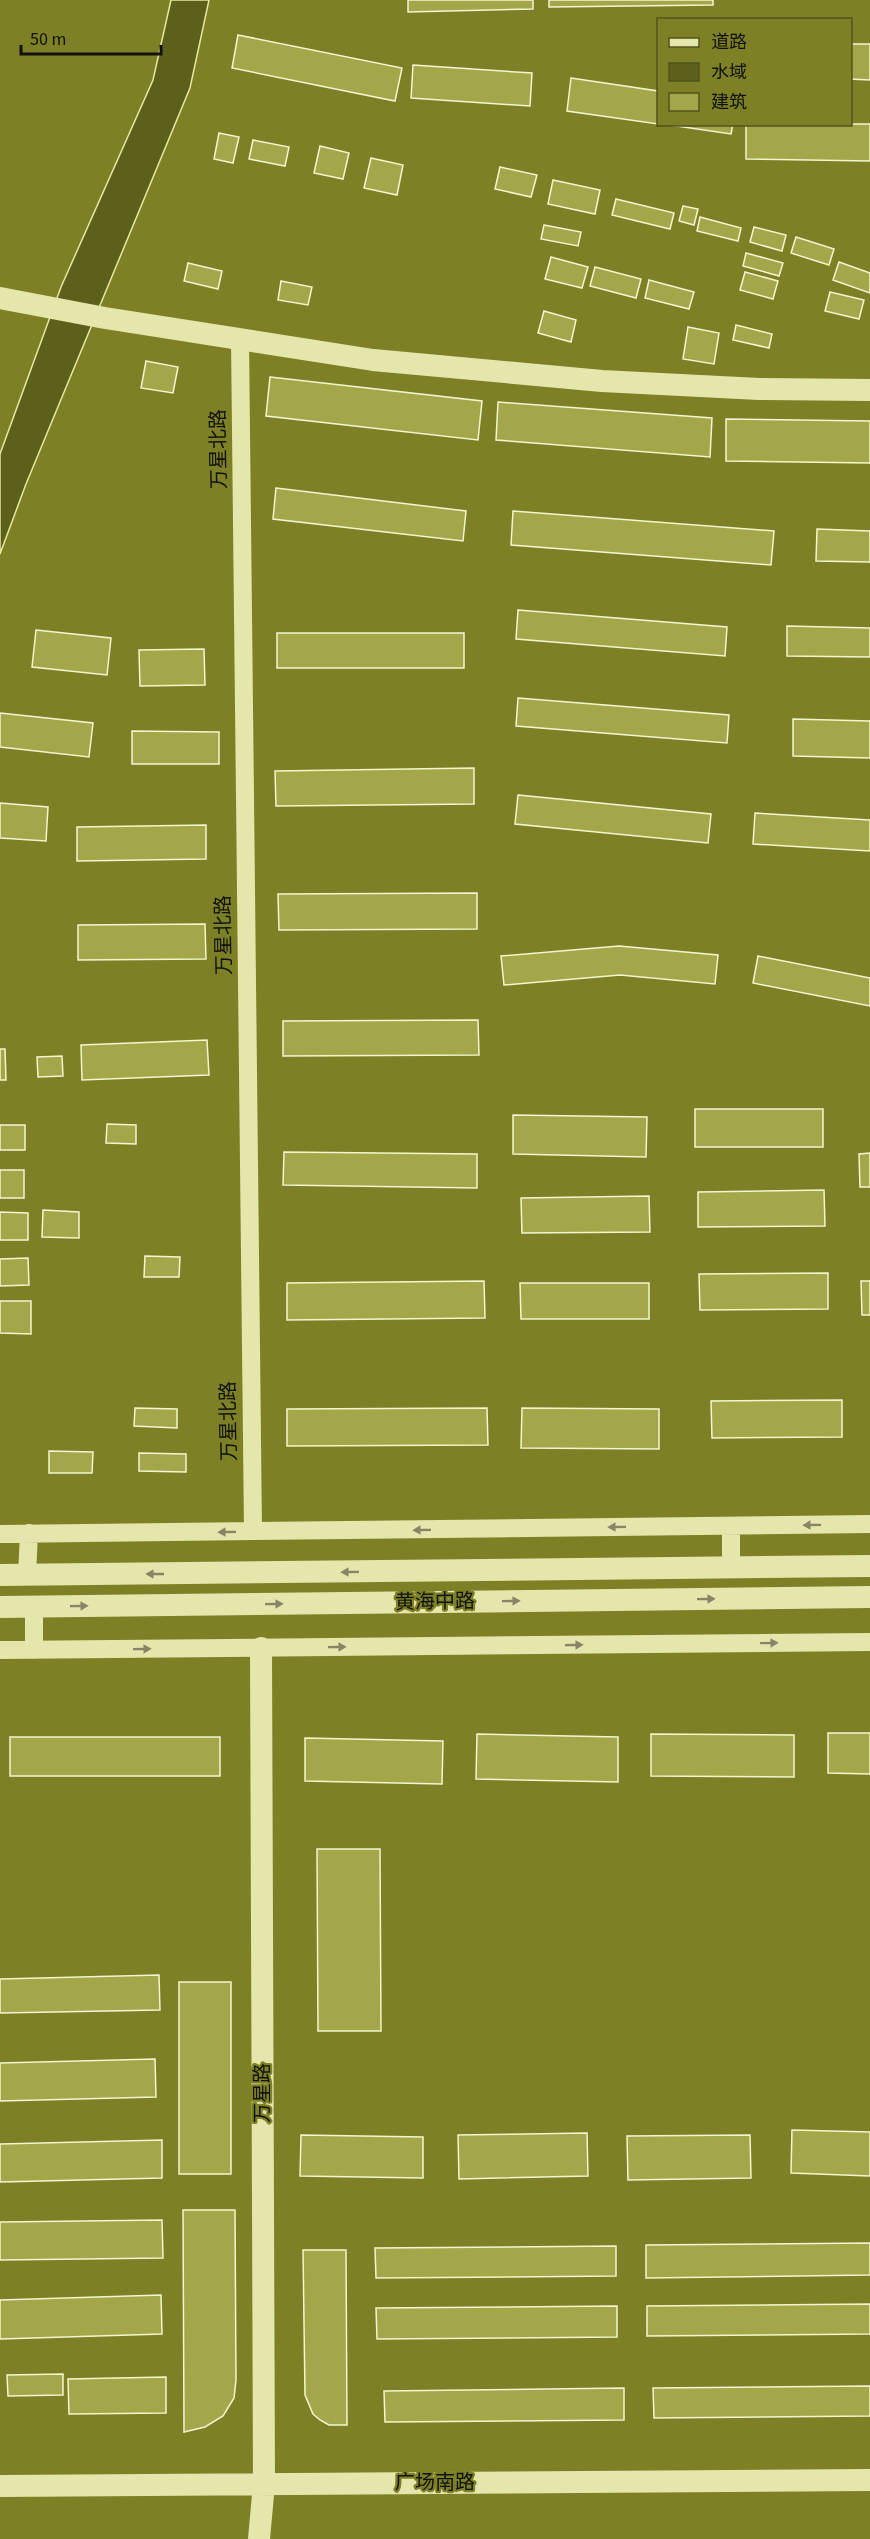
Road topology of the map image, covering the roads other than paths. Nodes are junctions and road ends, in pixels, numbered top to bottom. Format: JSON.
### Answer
{"nodes":[{"id":1,"x":0,"y":298,"type":"edge"},
{"id":2,"x":240,"y":339,"type":"junction"},
{"id":3,"x":870,"y":390,"type":"edge"},
{"id":4,"x":870,"y":1524,"type":"edge"},
{"id":5,"x":731,"y":1526,"type":"junction"},
{"id":6,"x":253,"y":1531,"type":"junction"},
{"id":7,"x":29,"y":1533,"type":"junction"},
{"id":8,"x":0,"y":1534,"type":"edge"},
{"id":9,"x":870,"y":1566,"type":"edge"},
{"id":10,"x":731,"y":1567,"type":"junction"},
{"id":11,"x":0,"y":1575,"type":"edge"},
{"id":12,"x":27,"y":1575,"type":"junction"},
{"id":13,"x":870,"y":1597,"type":"edge"},
{"id":14,"x":34,"y":1606,"type":"junction"},
{"id":15,"x":0,"y":1607,"type":"edge"},
{"id":16,"x":870,"y":1642,"type":"edge"},
{"id":17,"x":261,"y":1648,"type":"junction"},
{"id":18,"x":0,"y":1650,"type":"edge"},
{"id":19,"x":34,"y":1650,"type":"junction"},
{"id":20,"x":870,"y":2480,"type":"edge"},
{"id":21,"x":264,"y":2484,"type":"junction"},
{"id":22,"x":0,"y":2486,"type":"edge"},
{"id":23,"x":259,"y":2539,"type":"edge"}],
"edges":[{"from":1,"to":2,"type":"street"},
{"from":2,"to":3,"type":"street"},
{"from":2,"to":6,"type":"street","name":"万星北路"},
{"from":4,"to":5,"type":"street","one_way":true},
{"from":5,"to":6,"type":"street","one_way":true},
{"from":5,"to":10,"type":"street"},
{"from":6,"to":7,"type":"street","one_way":true},
{"from":7,"to":8,"type":"street"},
{"from":7,"to":12,"type":"street"},
{"from":9,"to":10,"type":"street","name":"黄海中路"},
{"from":10,"to":12,"type":"street","name":"黄海中路","one_way":true},
{"from":11,"to":12,"type":"street","name":"黄海中路"},
{"from":14,"to":13,"type":"street","name":"黄海中路","one_way":true},
{"from":14,"to":15,"type":"street","name":"黄海中路"},
{"from":14,"to":19,"type":"street"},
{"from":17,"to":16,"type":"street","one_way":true},
{"from":19,"to":17,"type":"street","one_way":true},
{"from":17,"to":21,"type":"street","name":"万星路"},
{"from":18,"to":19,"type":"street"},
{"from":20,"to":21,"type":"street","name":"广场南路"},
{"from":21,"to":22,"type":"street","name":"广场南路"},
{"from":21,"to":23,"type":"street","name":"万星路"}]}
